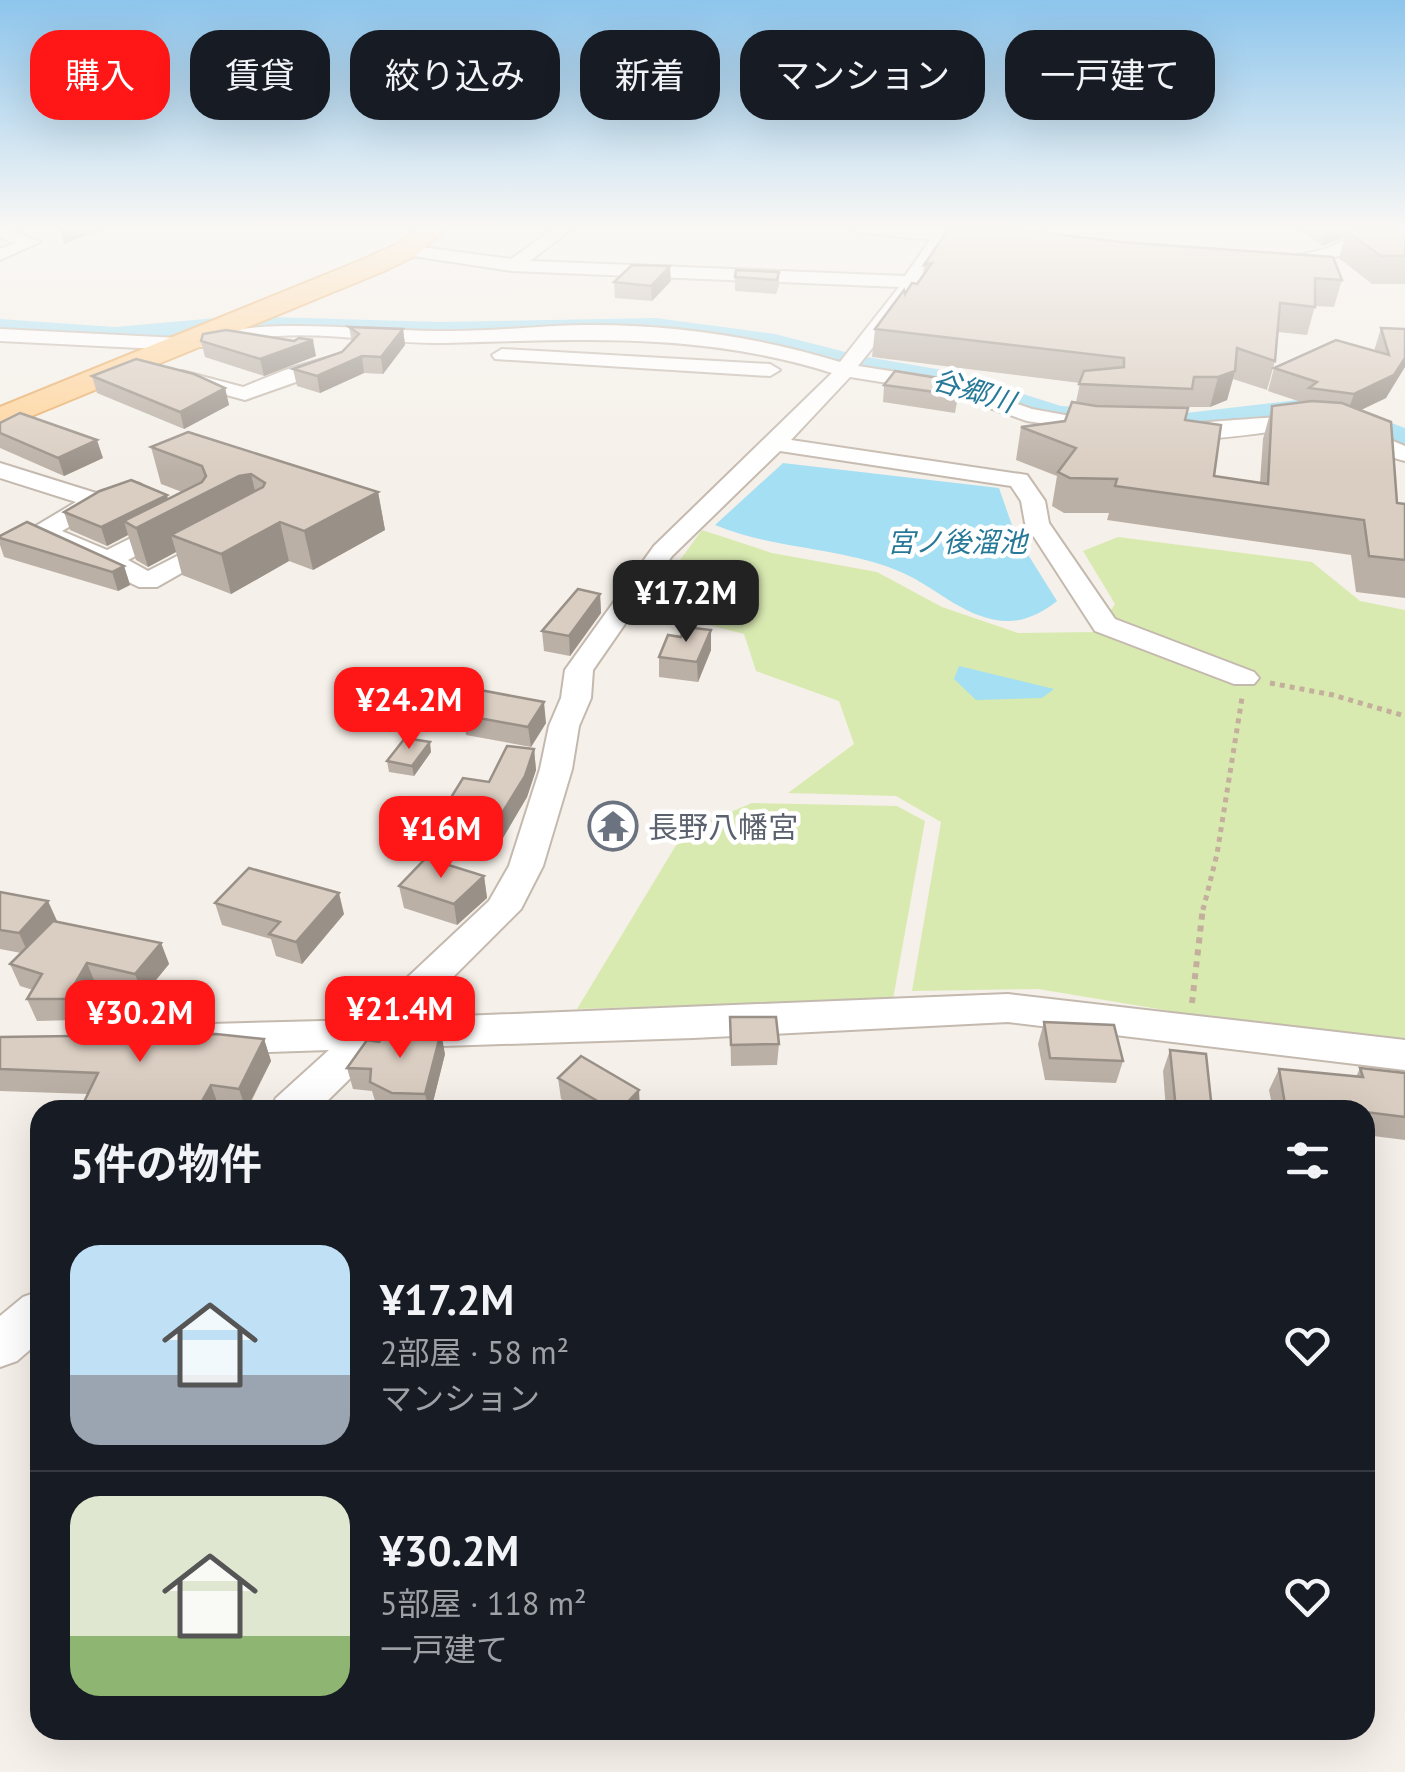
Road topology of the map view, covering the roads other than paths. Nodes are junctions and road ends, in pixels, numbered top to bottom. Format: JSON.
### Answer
{"nodes":[{"id":1,"x":266,"y":310,"type":"edge"},
{"id":2,"x":889,"y":310,"type":"edge"},
{"id":3,"x":0,"y":335,"type":"edge"},
{"id":4,"x":207,"y":335,"type":"junction"},
{"id":5,"x":348,"y":351,"type":"junction"},
{"id":6,"x":132,"y":363,"type":"junction"},
{"id":7,"x":846,"y":368,"type":"junction"},
{"id":8,"x":0,"y":419,"type":"edge"},
{"id":9,"x":776,"y":444,"type":"junction"},
{"id":10,"x":1405,"y":454,"type":"edge"},
{"id":11,"x":0,"y":470,"type":"edge"},
{"id":12,"x":154,"y":493,"type":"edge"},
{"id":13,"x":96,"y":501,"type":"junction"},
{"id":14,"x":201,"y":512,"type":"edge"},
{"id":15,"x":244,"y":530,"type":"edge"},
{"id":16,"x":108,"y":560,"type":"junction"},
{"id":17,"x":1244,"y":678,"type":"road end"},
{"id":18,"x":374,"y":1032,"type":"junction"},
{"id":19,"x":175,"y":1040,"type":"edge"},
{"id":20,"x":1405,"y":1055,"type":"edge"},
{"id":21,"x":301,"y":1100,"type":"edge"},
{"id":22,"x":30,"y":1320,"type":"edge"},
{"id":23,"x":0,"y":1345,"type":"edge"}],
"edges":[{"from":1,"to":4,"type":"main road"},
{"from":2,"to":7,"type":"street"},
{"from":3,"to":4,"type":"street"},
{"from":4,"to":5,"type":"street"},
{"from":4,"to":6,"type":"main road"},
{"from":4,"to":7,"type":"street"},
{"from":5,"to":6,"type":"street"},
{"from":5,"to":7,"type":"street"},
{"from":6,"to":8,"type":"main road"},
{"from":7,"to":9,"type":"street"},
{"from":7,"to":10,"type":"street"},
{"from":9,"to":17,"type":"street"},
{"from":9,"to":18,"type":"street"},
{"from":11,"to":13,"type":"street"},
{"from":12,"to":13,"type":"street"},
{"from":13,"to":16,"type":"street"},
{"from":14,"to":16,"type":"street"},
{"from":15,"to":16,"type":"street"},
{"from":18,"to":19,"type":"street"},
{"from":18,"to":20,"type":"street"},
{"from":18,"to":21,"type":"street"},
{"from":22,"to":23,"type":"street"}]}
